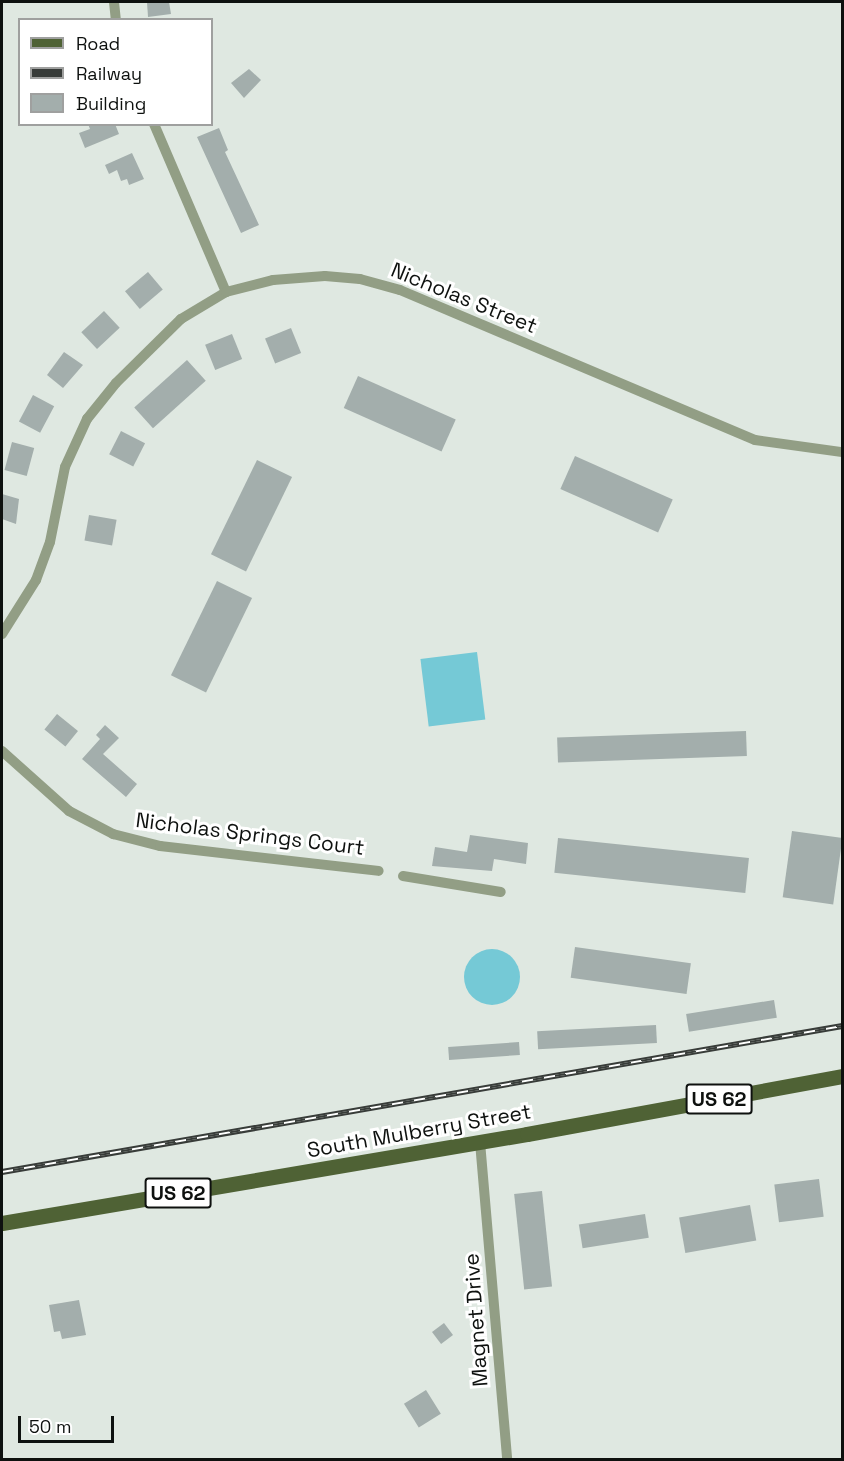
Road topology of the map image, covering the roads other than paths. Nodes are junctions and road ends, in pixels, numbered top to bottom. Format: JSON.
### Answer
{"nodes":[{"id":1,"x":114,"y":2,"type":"edge"},
{"id":2,"x":116,"y":18,"type":"edge"},
{"id":3,"x":155,"y":126,"type":"edge"},
{"id":4,"x":226,"y":292,"type":"junction"},
{"id":5,"x":843,"y":452,"type":"edge"},
{"id":6,"x":2,"y":634,"type":"edge"},
{"id":7,"x":2,"y":751,"type":"edge"},
{"id":8,"x":379,"y":871,"type":"dead end"},
{"id":9,"x":403,"y":876,"type":"dead end"},
{"id":10,"x":501,"y":892,"type":"dead end"},
{"id":11,"x":843,"y":1076,"type":"edge"},
{"id":12,"x":480,"y":1142,"type":"junction"},
{"id":13,"x":2,"y":1223,"type":"edge"},
{"id":14,"x":507,"y":1460,"type":"edge"}],
"edges":[{"from":1,"to":2,"type":"street"},
{"from":3,"to":4,"type":"street"},
{"from":4,"to":5,"type":"street","name":"Nicholas Street"},
{"from":4,"to":6,"type":"street","name":"Nicholas Street"},
{"from":7,"to":8,"type":"street","name":"Nicholas Springs Court"},
{"from":9,"to":10,"type":"street"},
{"from":11,"to":12,"type":"main road","name":"South Mulberry Street","number":"US 62"},
{"from":12,"to":13,"type":"main road","name":"South Mulberry Street","number":"US 62"},
{"from":12,"to":14,"type":"street","name":"Magnet Drive"}]}
